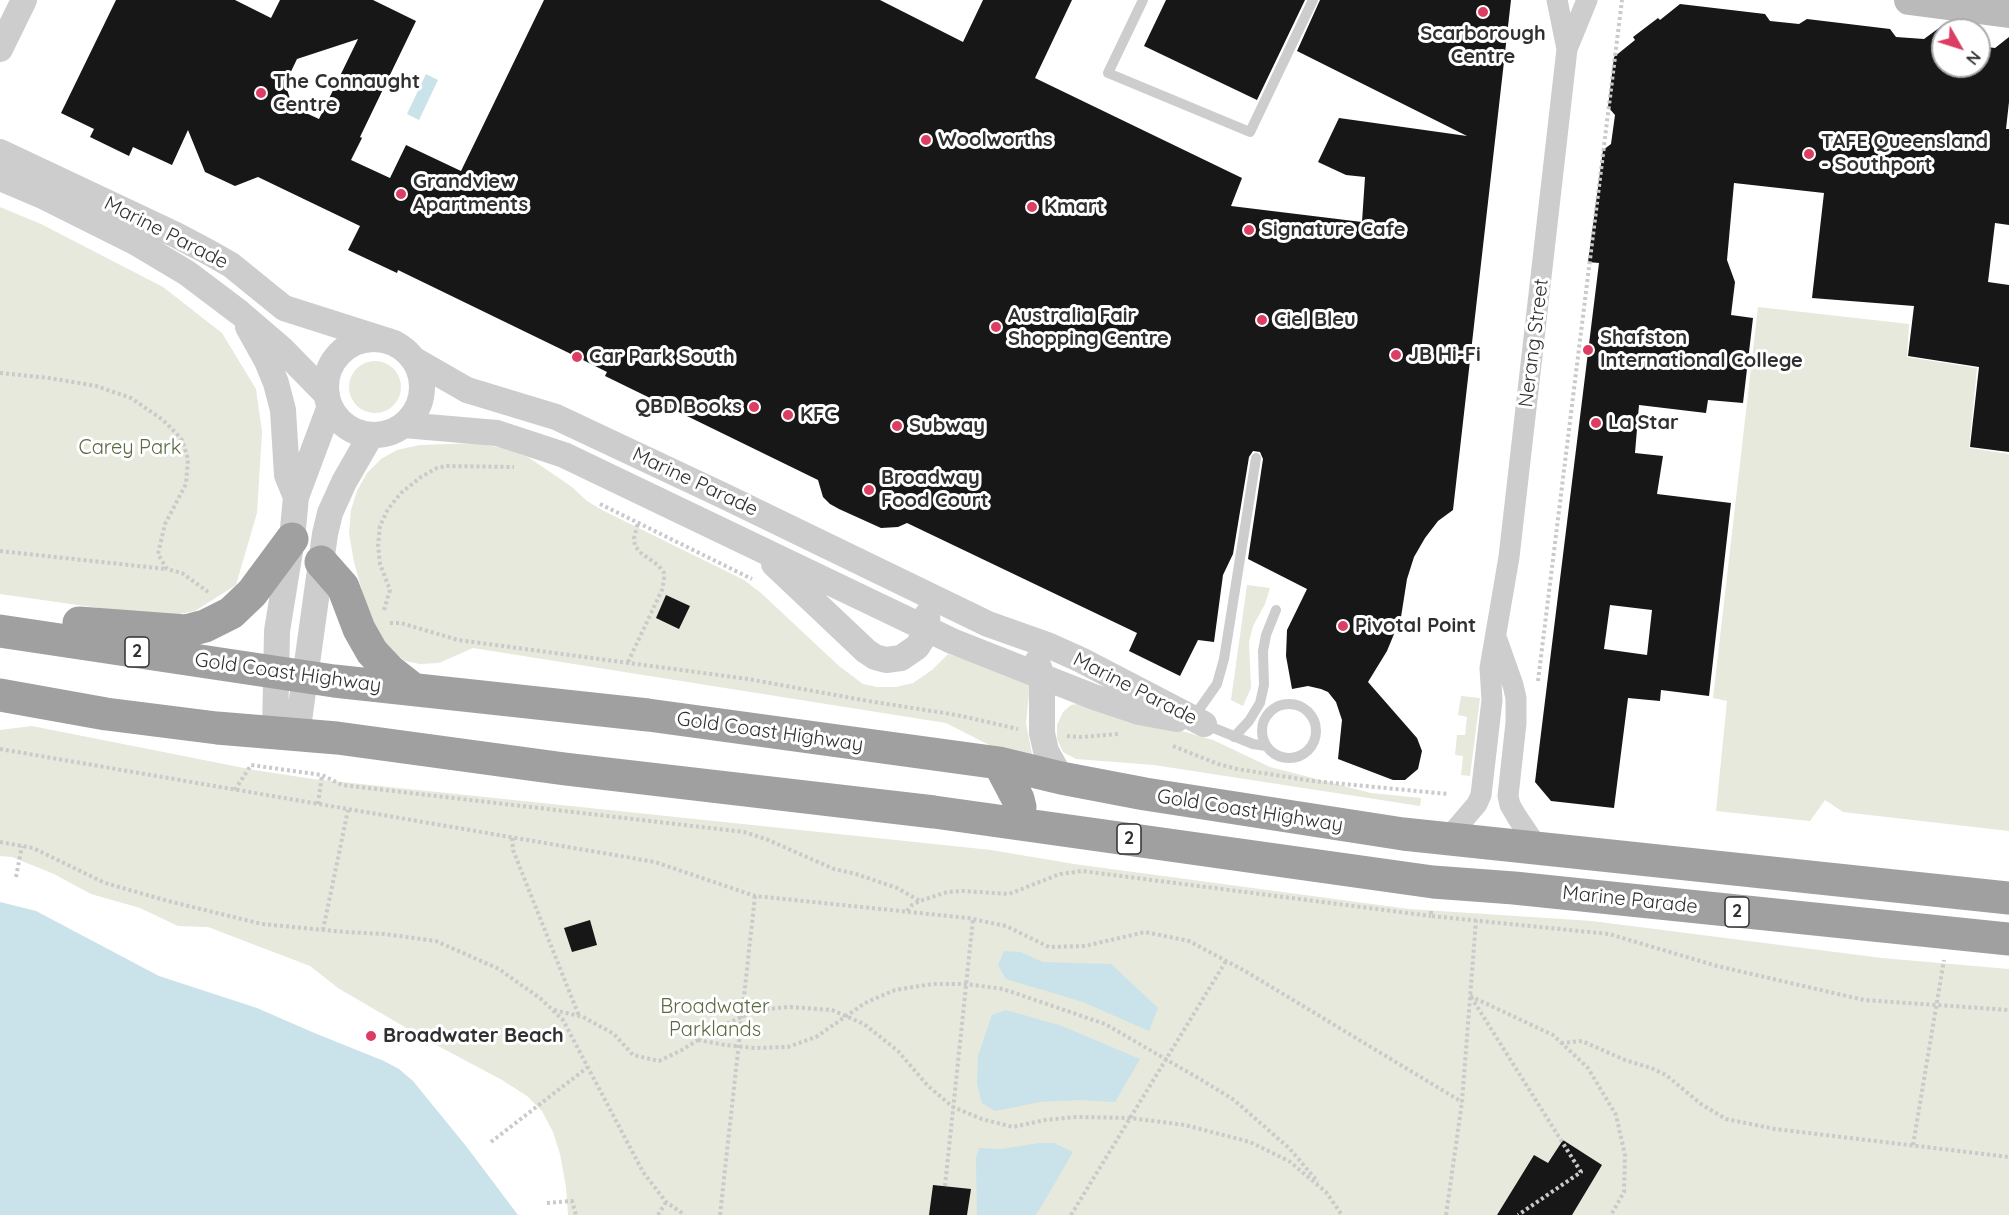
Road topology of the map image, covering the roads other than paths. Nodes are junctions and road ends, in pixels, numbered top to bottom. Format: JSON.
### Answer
{"nodes":[{"id":1,"x":24,"y":0,"type":"edge"},
{"id":2,"x":1143,"y":0,"type":"edge"},
{"id":3,"x":1313,"y":0,"type":"edge"},
{"id":4,"x":1557,"y":0,"type":"edge"},
{"id":5,"x":1587,"y":0,"type":"edge"},
{"id":6,"x":1910,"y":0,"type":"edge"},
{"id":7,"x":2009,"y":13,"type":"edge"},
{"id":8,"x":0,"y":49,"type":"edge"},
{"id":9,"x":1567,"y":49,"type":"junction"},
{"id":10,"x":0,"y":152,"type":"edge"},
{"id":11,"x":0,"y":178,"type":"edge"},
{"id":12,"x":240,"y":313,"type":"junction"},
{"id":13,"x":404,"y":351,"type":"junction"},
{"id":14,"x":329,"y":400,"type":"junction"},
{"id":15,"x":404,"y":425,"type":"junction"},
{"id":16,"x":371,"y":435,"type":"junction"},
{"id":17,"x":1256,"y":458,"type":"dead end"},
{"id":18,"x":296,"y":497,"type":"junction"},
{"id":19,"x":292,"y":539,"type":"junction"},
{"id":20,"x":756,"y":548,"type":"junction"},
{"id":21,"x":321,"y":562,"type":"junction"},
{"id":22,"x":925,"y":592,"type":"junction"},
{"id":23,"x":1276,"y":610,"type":"dead end"},
{"id":24,"x":0,"y":614,"type":"edge"},
{"id":25,"x":996,"y":628,"type":"junction"},
{"id":26,"x":928,"y":630,"type":"junction"},
{"id":27,"x":0,"y":631,"type":"edge"},
{"id":28,"x":1496,"y":636,"type":"junction"},
{"id":29,"x":275,"y":672,"type":"junction"},
{"id":30,"x":1042,"y":676,"type":"junction"},
{"id":31,"x":307,"y":677,"type":"junction"},
{"id":32,"x":413,"y":689,"type":"junction"},
{"id":33,"x":0,"y":695,"type":"edge"},
{"id":34,"x":1198,"y":721,"type":"junction"},
{"id":35,"x":286,"y":734,"type":"junction"},
{"id":36,"x":1234,"y":737,"type":"junction"},
{"id":37,"x":1266,"y":746,"type":"junction"},
{"id":38,"x":999,"y":763,"type":"junction"},
{"id":39,"x":1061,"y":778,"type":"junction"},
{"id":40,"x":1016,"y":823,"type":"junction"},
{"id":41,"x":1447,"y":839,"type":"junction"},
{"id":42,"x":1539,"y":848,"type":"junction"},
{"id":43,"x":2009,"y":898,"type":"edge"},
{"id":44,"x":2009,"y":939,"type":"edge"}],
"edges":[{"from":1,"to":8,"type":"street"},
{"from":2,"to":3,"type":"lane"},
{"from":4,"to":9,"type":"street","name":"Nerang Street"},
{"from":5,"to":9,"type":"street","name":"Nerang Street"},
{"from":6,"to":7,"type":"main road"},
{"from":9,"to":28,"type":"street","name":"Nerang Street"},
{"from":10,"to":13,"type":"street","name":"Marine Parade"},
{"from":11,"to":12,"type":"street","name":"Marine Parade"},
{"from":12,"to":14,"type":"street","name":"Marine Parade"},
{"from":12,"to":18,"type":"street"},
{"from":13,"to":14,"type":"street"},
{"from":13,"to":15,"type":"street"},
{"from":13,"to":22,"type":"street","name":"Marine Parade"},
{"from":14,"to":16,"type":"street"},
{"from":14,"to":18,"type":"street"},
{"from":15,"to":16,"type":"street"},
{"from":15,"to":20,"type":"street","name":"Marine Parade"},
{"from":16,"to":21,"type":"street"},
{"from":17,"to":34,"type":"lane"},
{"from":18,"to":19,"type":"street"},
{"from":19,"to":24,"type":"highway"},
{"from":19,"to":29,"type":"street"},
{"from":20,"to":26,"type":"street","name":"Marine Parade"},
{"from":20,"to":26,"type":"street"},
{"from":21,"to":31,"type":"street"},
{"from":21,"to":32,"type":"highway"},
{"from":22,"to":25,"type":"street","name":"Marine Parade"},
{"from":22,"to":26,"type":"street"},
{"from":23,"to":36,"type":"lane"},
{"from":25,"to":30,"type":"street"},
{"from":25,"to":34,"type":"street","name":"Marine Parade"},
{"from":26,"to":30,"type":"street","name":"Marine Parade"},
{"from":27,"to":29,"type":"highway","name":"Gold Coast Highway","number":"2"},
{"from":28,"to":41,"type":"street","name":"Nerang Street"},
{"from":28,"to":42,"type":"street","name":"Nerang Street"},
{"from":29,"to":31,"type":"highway","name":"Gold Coast Highway","number":"2"},
{"from":29,"to":35,"type":"street"},
{"from":30,"to":34,"type":"street","name":"Marine Parade"},
{"from":30,"to":39,"type":"street"},
{"from":31,"to":32,"type":"highway","name":"Gold Coast Highway","number":"2"},
{"from":31,"to":35,"type":"street"},
{"from":32,"to":38,"type":"highway","name":"Gold Coast Highway","number":"2"},
{"from":33,"to":35,"type":"highway","number":"2"},
{"from":34,"to":36,"type":"lane"},
{"from":35,"to":40,"type":"highway","number":"2"},
{"from":36,"to":37,"type":"lane"},
{"from":37,"to":37,"type":"lane"},
{"from":38,"to":39,"type":"highway","name":"Gold Coast Highway","number":"2"},
{"from":38,"to":40,"type":"highway"},
{"from":39,"to":41,"type":"highway","name":"Gold Coast Highway","number":"2"},
{"from":40,"to":44,"type":"highway","name":"Marine Parade","number":"2"},
{"from":41,"to":42,"type":"highway","name":"Gold Coast Highway","number":"2"},
{"from":42,"to":43,"type":"highway","number":"2"}]}
